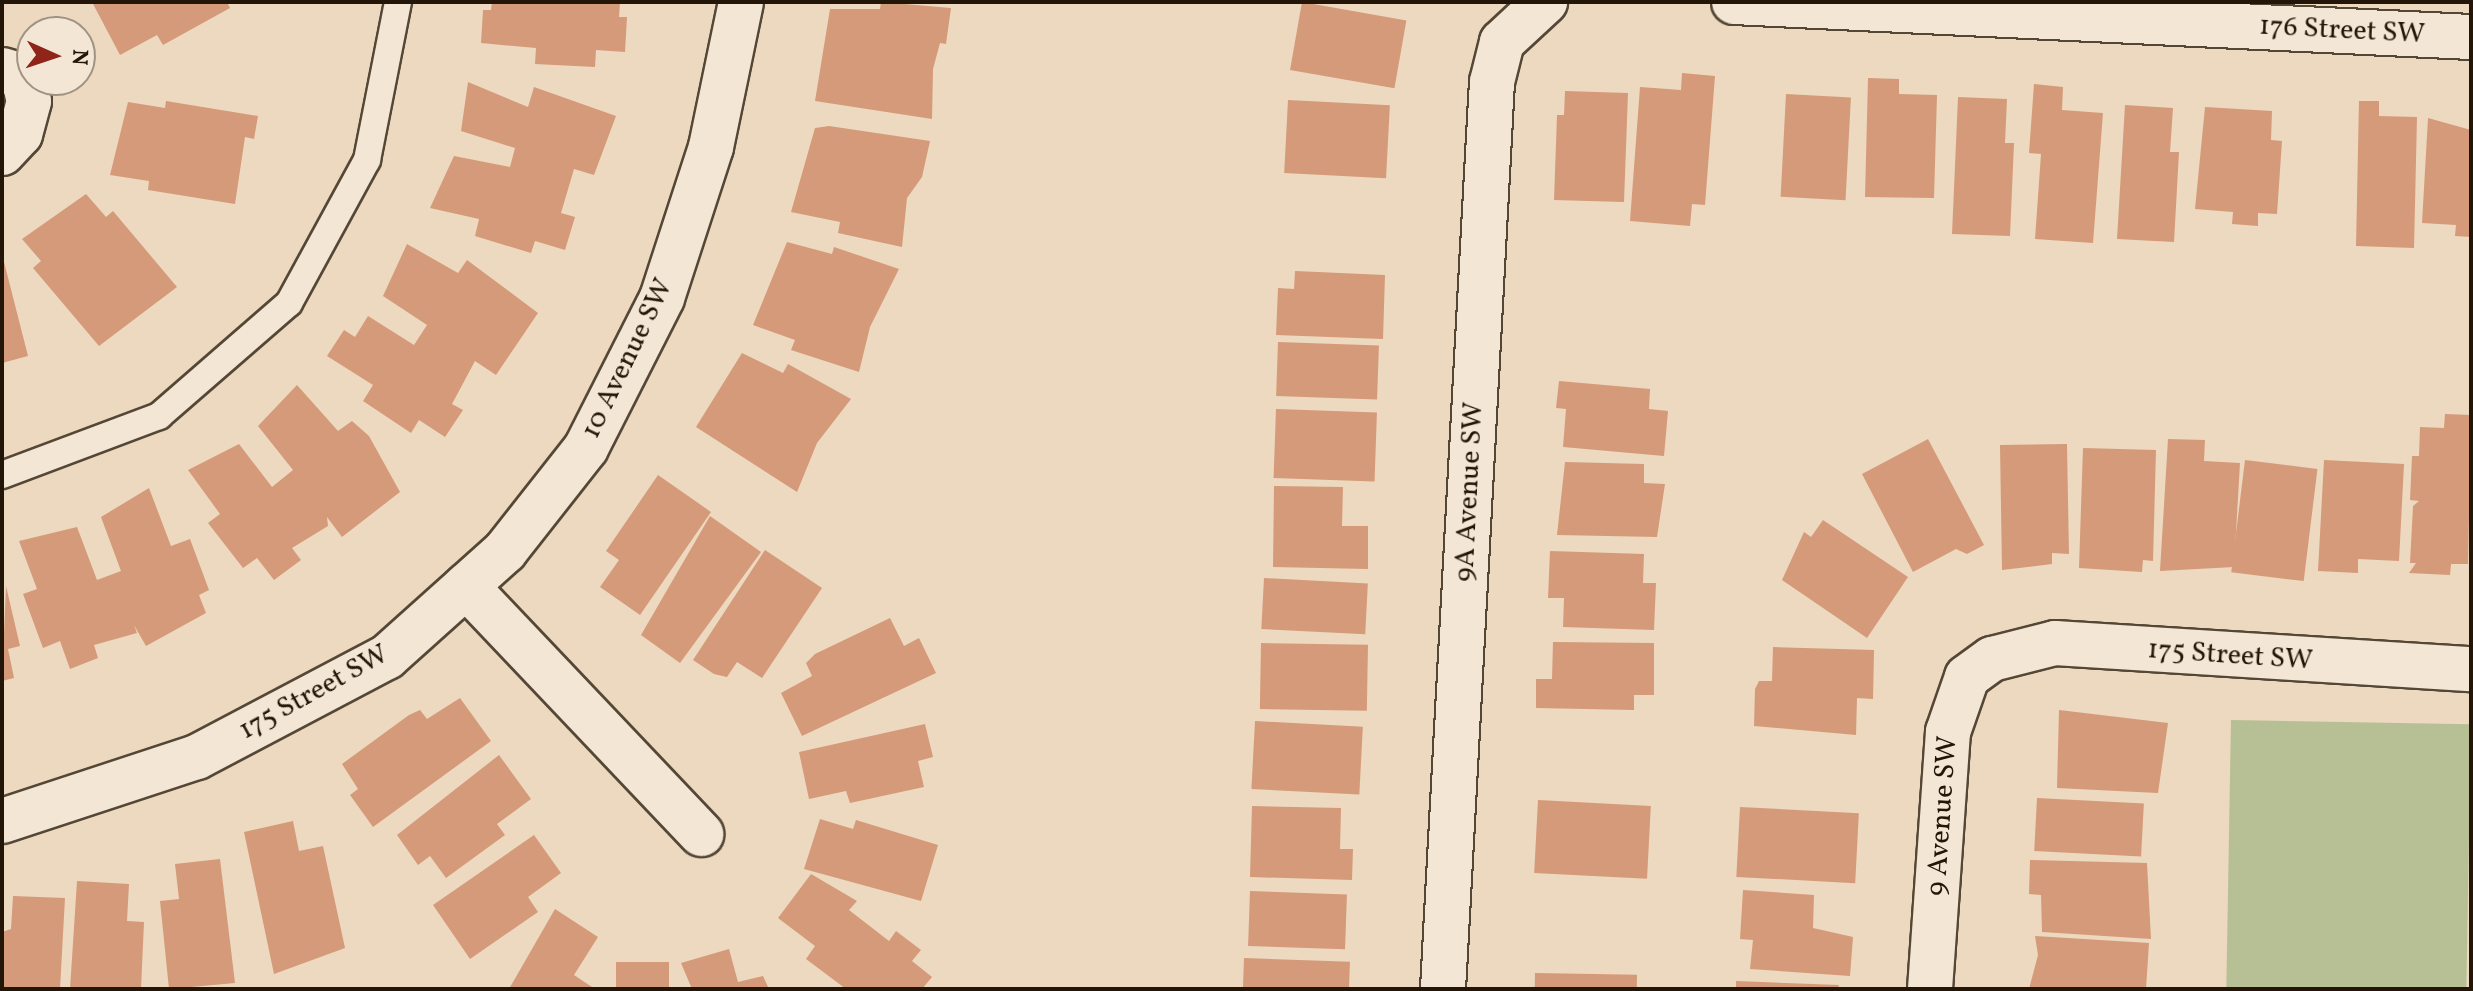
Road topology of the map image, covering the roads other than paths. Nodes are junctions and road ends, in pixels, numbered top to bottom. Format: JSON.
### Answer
{"nodes":[{"id":1,"x":398,"y":2,"type":"edge"},
{"id":2,"x":741,"y":2,"type":"edge"},
{"id":3,"x":1734,"y":2,"type":"edge"},
{"id":4,"x":1539,"y":5,"type":"edge"},
{"id":5,"x":2471,"y":37,"type":"edge"},
{"id":6,"x":2,"y":70,"type":"edge"},
{"id":7,"x":2,"y":153,"type":"edge"},
{"id":8,"x":2,"y":475,"type":"edge"},
{"id":9,"x":466,"y":586,"type":"junction"},
{"id":10,"x":1992,"y":659,"type":"joint"},
{"id":11,"x":2471,"y":669,"type":"edge"},
{"id":12,"x":2,"y":821,"type":"edge"},
{"id":13,"x":701,"y":834,"type":"dead end"},
{"id":14,"x":1443,"y":989,"type":"edge"},
{"id":15,"x":1930,"y":989,"type":"edge"}],
"edges":[{"from":1,"to":8,"type":"lane"},
{"from":2,"to":9,"type":"street","name":"10 Avenue SW"},
{"from":3,"to":5,"type":"street","name":"176 Street SW"},
{"from":4,"to":14,"type":"street","name":"9A Avenue SW"},
{"from":6,"to":7,"type":"street"},
{"from":9,"to":12,"type":"street","name":"175 Street SW"},
{"from":9,"to":13,"type":"street"},
{"from":10,"to":11,"type":"street","name":"175 Street SW"},
{"from":10,"to":15,"type":"street","name":"9 Avenue SW"}]}
